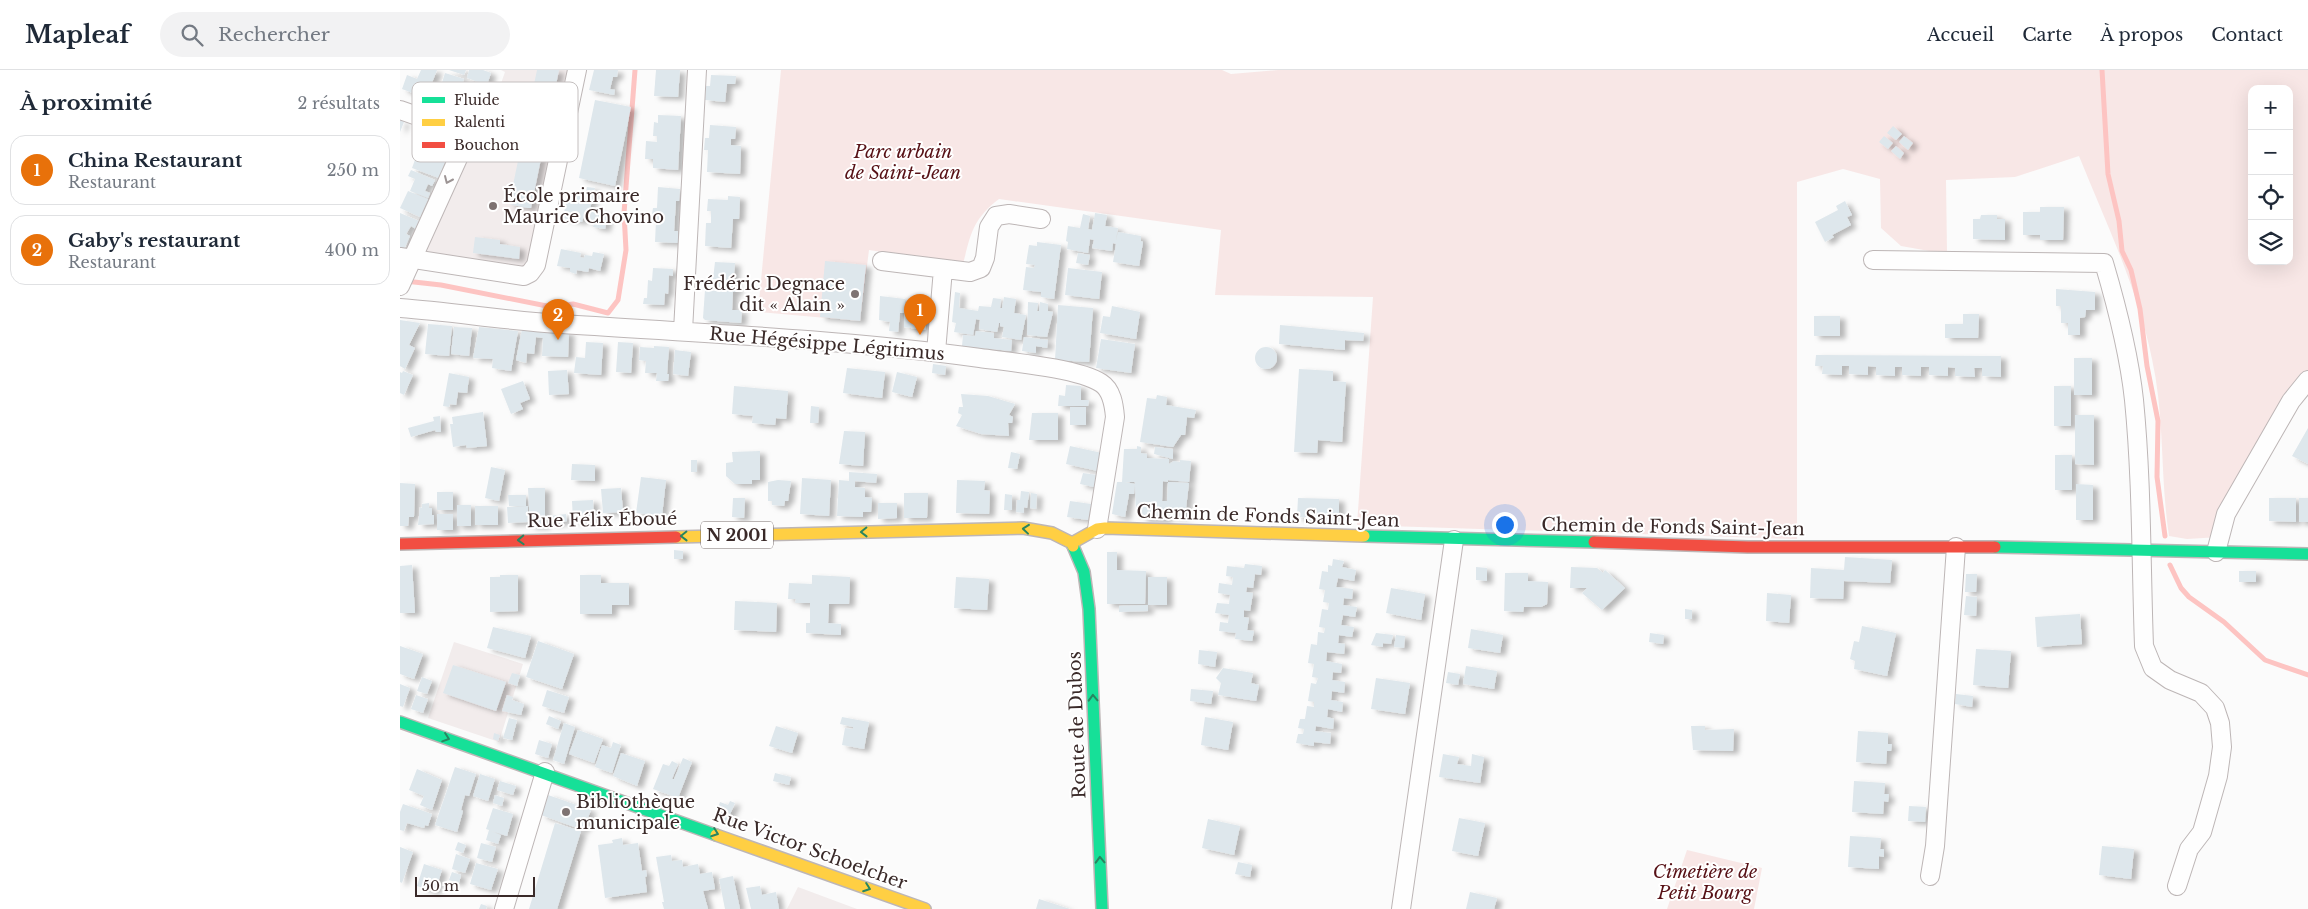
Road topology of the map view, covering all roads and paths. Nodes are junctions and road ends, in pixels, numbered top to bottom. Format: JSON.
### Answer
{"nodes":[{"id":1,"x":697,"y":70,"type":"edge"},
{"id":2,"x":400,"y":110,"type":"edge"},
{"id":3,"x":412,"y":114,"type":"edge"},
{"id":4,"x":455,"y":162,"type":"edge"},
{"id":5,"x":558,"y":162,"type":"edge"},
{"id":6,"x":1041,"y":219,"type":"dead end"},
{"id":7,"x":406,"y":258,"type":"edge"},
{"id":8,"x":1873,"y":260,"type":"dead end"},
{"id":9,"x":882,"y":261,"type":"dead end"},
{"id":10,"x":944,"y":269,"type":"junction"},
{"id":11,"x":400,"y":286,"type":"edge"},
{"id":12,"x":400,"y":308,"type":"edge"},
{"id":13,"x":683,"y":331,"type":"junction"},
{"id":14,"x":936,"y":352,"type":"junction"},
{"id":15,"x":2308,"y":380,"type":"edge"},
{"id":16,"x":1097,"y":529,"type":"junction"},
{"id":17,"x":1454,"y":540,"type":"junction"},
{"id":18,"x":1072,"y":543,"type":"junction"},
{"id":19,"x":400,"y":544,"type":"edge"},
{"id":20,"x":1956,"y":547,"type":"junction"},
{"id":21,"x":2140,"y":550,"type":"junction"},
{"id":22,"x":2216,"y":552,"type":"junction"},
{"id":23,"x":2308,"y":554,"type":"edge"},
{"id":24,"x":400,"y":722,"type":"edge"},
{"id":25,"x":545,"y":772,"type":"junction"},
{"id":26,"x":1930,"y":876,"type":"dead end"},
{"id":27,"x":2178,"y":886,"type":"dead end"},
{"id":28,"x":504,"y":909,"type":"edge"},
{"id":29,"x":925,"y":909,"type":"edge"},
{"id":30,"x":1102,"y":909,"type":"edge"},
{"id":31,"x":1401,"y":909,"type":"edge"}],
"edges":[{"from":1,"to":13,"type":"street"},
{"from":2,"to":3,"type":"street","one_way":true},
{"from":4,"to":7,"type":"street","one_way":true},
{"from":5,"to":7,"type":"street"},
{"from":6,"to":10,"type":"street"},
{"from":7,"to":11,"type":"street"},
{"from":8,"to":21,"type":"street"},
{"from":9,"to":10,"type":"street"},
{"from":10,"to":14,"type":"street"},
{"from":12,"to":13,"type":"street","name":"Rue Hégésippe Légitimus"},
{"from":13,"to":14,"type":"street","name":"Rue Hégésippe Légitimus"},
{"from":14,"to":16,"type":"street","name":"Rue Hégésippe Légitimus"},
{"from":15,"to":22,"type":"street"},
{"from":16,"to":17,"type":"main road","name":"Chemin de Fonds Saint-Jean"},
{"from":16,"to":18,"type":"main road"},
{"from":17,"to":20,"type":"main road","name":"Chemin de Fonds Saint-Jean"},
{"from":17,"to":31,"type":"street"},
{"from":18,"to":19,"type":"main road","name":"Rue Félix Éboué","number":"N 2001","one_way":true},
{"from":30,"to":18,"type":"main road","name":"Route de Dubos","one_way":true},
{"from":20,"to":21,"type":"main road","name":"Chemin de Fonds Saint-Jean"},
{"from":20,"to":26,"type":"street"},
{"from":21,"to":22,"type":"main road","name":"Chemin de Fonds Saint-Jean"},
{"from":21,"to":27,"type":"street"},
{"from":22,"to":23,"type":"main road","name":"Chemin de Fonds Saint-Jean"},
{"from":24,"to":25,"type":"main road","name":"Rue Victor Schoelcher","one_way":true},
{"from":25,"to":28,"type":"street"},
{"from":25,"to":29,"type":"main road","name":"Rue Victor Schoelcher","one_way":true}]}
